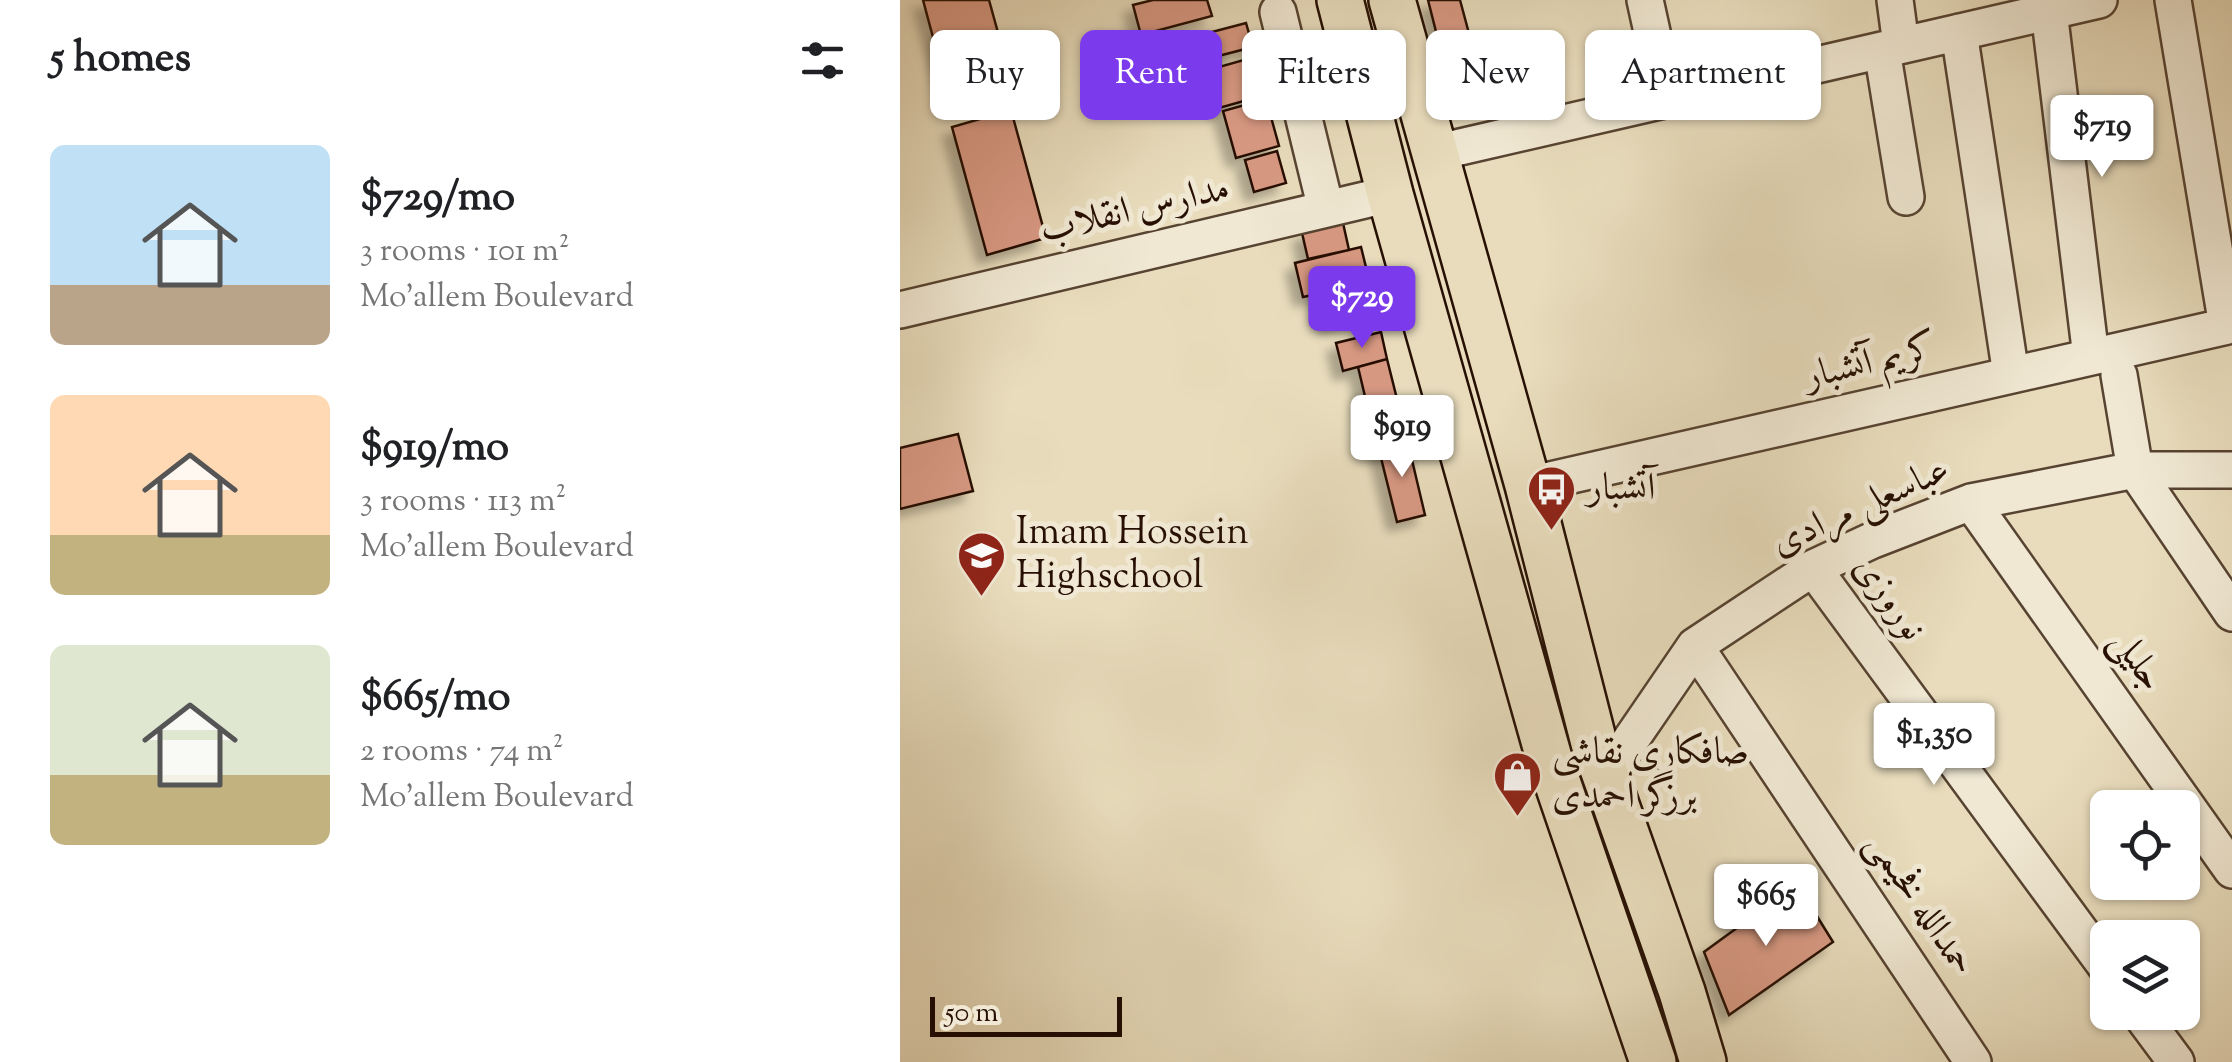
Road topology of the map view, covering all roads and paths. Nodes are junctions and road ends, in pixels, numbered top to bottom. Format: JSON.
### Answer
{"nodes":[{"id":1,"x":1340,"y":0,"type":"edge"},
{"id":2,"x":1392,"y":0,"type":"edge"},
{"id":3,"x":1646,"y":0,"type":"edge"},
{"id":4,"x":1895,"y":0,"type":"edge"},
{"id":5,"x":2173,"y":0,"type":"edge"},
{"id":6,"x":2070,"y":5,"type":"edge"},
{"id":7,"x":1278,"y":12,"type":"dead end"},
{"id":8,"x":1652,"y":30,"type":"edge"},
{"id":9,"x":1959,"y":32,"type":"junction"},
{"id":10,"x":1891,"y":48,"type":"junction"},
{"id":11,"x":1821,"y":64,"type":"edge"},
{"id":12,"x":1585,"y":119,"type":"edge"},
{"id":13,"x":1434,"y":153,"type":"junction"},
{"id":14,"x":1390,"y":194,"type":"junction"},
{"id":15,"x":1906,"y":197,"type":"dead end"},
{"id":16,"x":1326,"y":209,"type":"junction"},
{"id":17,"x":900,"y":310,"type":"edge"},
{"id":18,"x":2230,"y":326,"type":"edge"},
{"id":19,"x":2105,"y":366,"type":"junction"},
{"id":20,"x":2011,"y":375,"type":"junction"},
{"id":21,"x":2135,"y":470,"type":"junction"},
{"id":22,"x":2232,"y":470,"type":"edge"},
{"id":23,"x":1528,"y":485,"type":"junction"},
{"id":24,"x":1971,"y":502,"type":"junction"},
{"id":25,"x":1813,"y":568,"type":"junction"},
{"id":26,"x":2232,"y":613,"type":"edge"},
{"id":27,"x":1695,"y":646,"type":"junction"},
{"id":28,"x":1606,"y":776,"type":"junction"},
{"id":29,"x":2232,"y":870,"type":"edge"},
{"id":30,"x":2090,"y":945,"type":"edge"},
{"id":31,"x":2152,"y":1030,"type":"edge"},
{"id":32,"x":1653,"y":1062,"type":"edge"},
{"id":33,"x":1703,"y":1062,"type":"edge"},
{"id":34,"x":1973,"y":1062,"type":"edge"},
{"id":35,"x":2176,"y":1062,"type":"edge"}],
"edges":[{"from":1,"to":14,"type":"main road"},
{"from":2,"to":13,"type":"main road"},
{"from":3,"to":8,"type":"street"},
{"from":4,"to":10,"type":"street"},
{"from":5,"to":18,"type":"street"},
{"from":6,"to":9,"type":"street"},
{"from":6,"to":19,"type":"street"},
{"from":7,"to":16,"type":"street"},
{"from":9,"to":10,"type":"street"},
{"from":9,"to":20,"type":"street"},
{"from":10,"to":11,"type":"street"},
{"from":10,"to":15,"type":"street"},
{"from":12,"to":13,"type":"street"},
{"from":13,"to":23,"type":"main road"},
{"from":14,"to":16,"type":"street","name":"مدارس انقلاب"},
{"from":14,"to":32,"type":"main road"},
{"from":16,"to":17,"type":"street","name":"مدارس انقلاب"},
{"from":18,"to":19,"type":"street","name":"کریم آتشبار"},
{"from":19,"to":20,"type":"street","name":"کریم آتشبار"},
{"from":19,"to":21,"type":"street"},
{"from":20,"to":23,"type":"street","name":"کریم آتشبار"},
{"from":21,"to":22,"type":"street","name":"عباسعلی مرادی"},
{"from":21,"to":24,"type":"street","name":"عباسعلی مرادی"},
{"from":21,"to":26,"type":"street"},
{"from":23,"to":28,"type":"main road"},
{"from":24,"to":25,"type":"street","name":"عباسعلی مرادی"},
{"from":24,"to":29,"type":"street","name":"جلیلی"},
{"from":25,"to":27,"type":"street","name":"عباسعلی مرادی"},
{"from":25,"to":30,"type":"street","name":"نوروزی"},
{"from":27,"to":28,"type":"street","name":"عباسعلی مرادی"},
{"from":27,"to":34,"type":"street","name":"حمدالله فخیمی"},
{"from":28,"to":33,"type":"main road"},
{"from":31,"to":35,"type":"street"}]}
